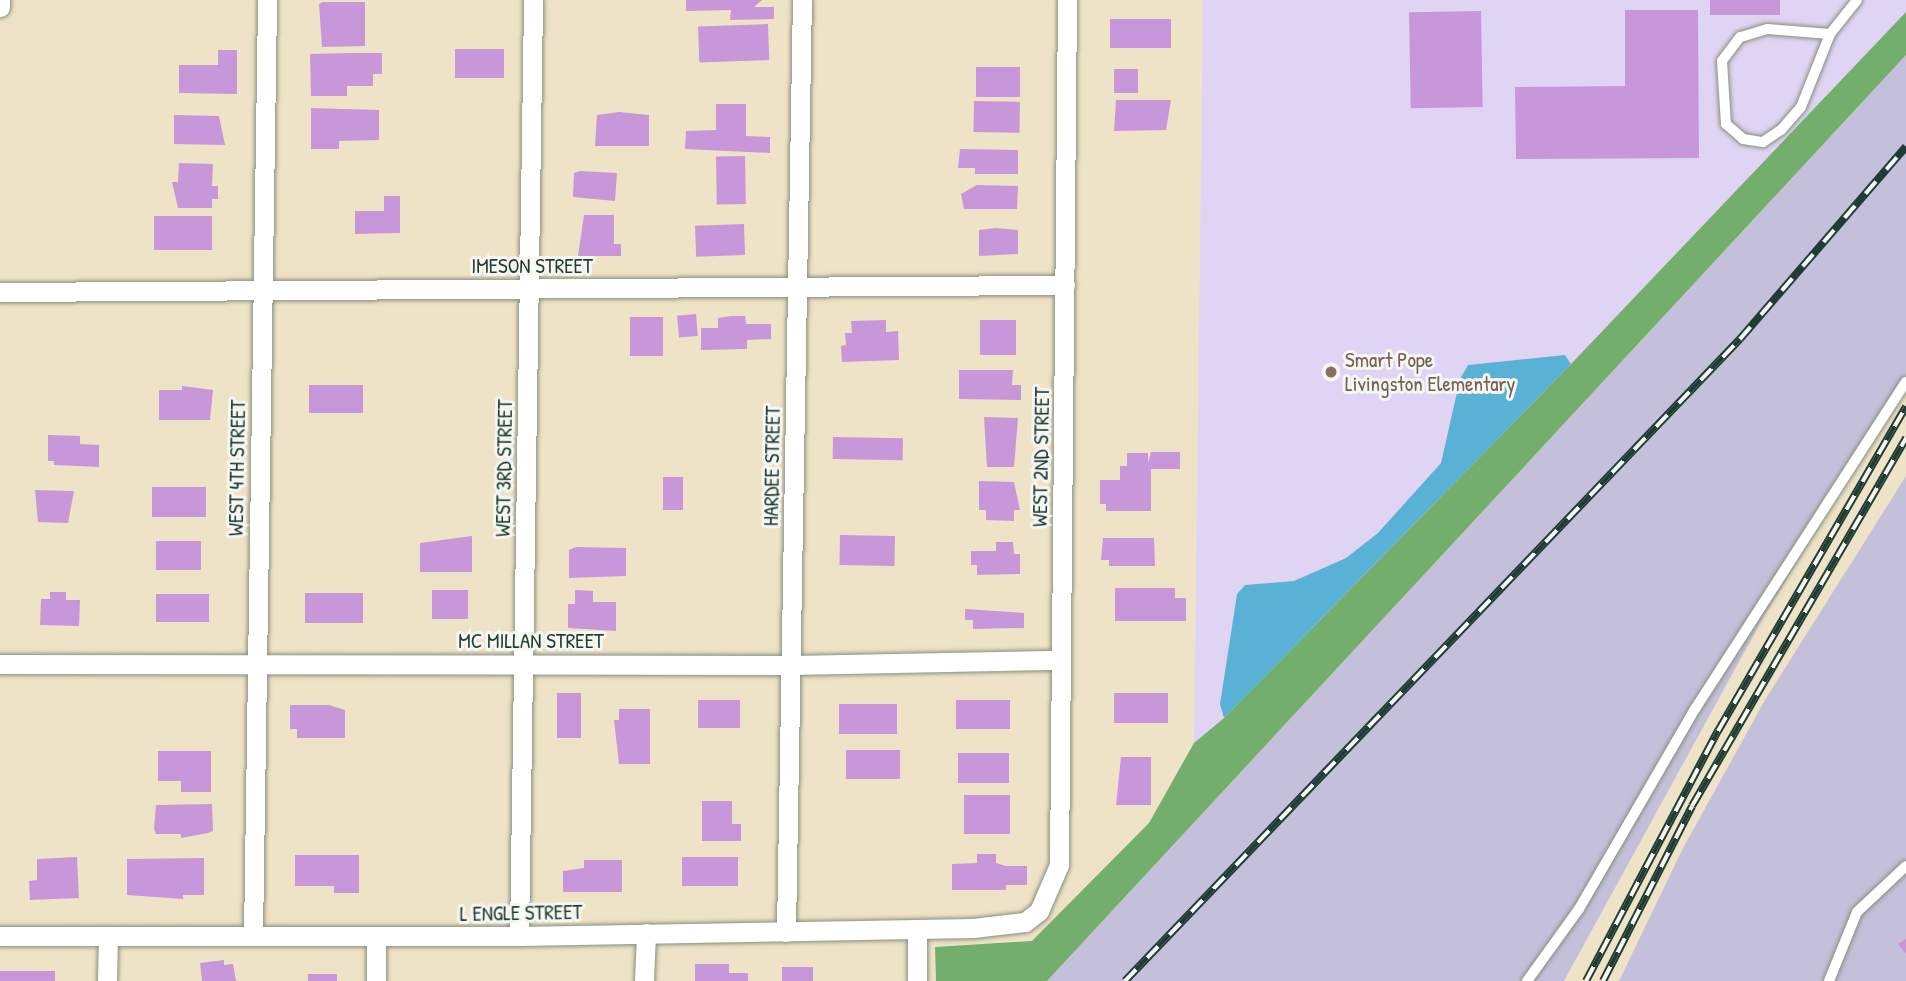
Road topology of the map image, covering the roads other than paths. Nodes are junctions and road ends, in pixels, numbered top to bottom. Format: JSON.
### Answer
{"nodes":[{"id":1,"x":0,"y":0,"type":"edge"},
{"id":2,"x":267,"y":0,"type":"edge"},
{"id":3,"x":533,"y":0,"type":"edge"},
{"id":4,"x":802,"y":0,"type":"edge"},
{"id":5,"x":1067,"y":0,"type":"edge"},
{"id":6,"x":1857,"y":0,"type":"edge"},
{"id":7,"x":0,"y":7,"type":"edge"},
{"id":8,"x":1830,"y":34,"type":"junction"},
{"id":9,"x":1065,"y":285,"type":"junction"},
{"id":10,"x":798,"y":288,"type":"junction"},
{"id":11,"x":529,"y":289,"type":"junction"},
{"id":12,"x":262,"y":291,"type":"junction"},
{"id":13,"x":0,"y":292,"type":"edge"},
{"id":14,"x":1906,"y":382,"type":"edge"},
{"id":15,"x":1061,"y":660,"type":"junction"},
{"id":16,"x":0,"y":664,"type":"edge"},
{"id":17,"x":524,"y":664,"type":"junction"},
{"id":18,"x":257,"y":665,"type":"junction"},
{"id":19,"x":791,"y":665,"type":"junction"},
{"id":20,"x":1906,"y":866,"type":"edge"},
{"id":21,"x":1039,"y":911,"type":"joint"},
{"id":22,"x":917,"y":929,"type":"junction"},
{"id":23,"x":786,"y":932,"type":"junction"},
{"id":24,"x":646,"y":933,"type":"junction"},
{"id":25,"x":0,"y":936,"type":"edge"},
{"id":26,"x":108,"y":936,"type":"junction"},
{"id":27,"x":253,"y":936,"type":"junction"},
{"id":28,"x":376,"y":936,"type":"junction"},
{"id":29,"x":519,"y":936,"type":"junction"},
{"id":30,"x":107,"y":981,"type":"edge"},
{"id":31,"x":376,"y":981,"type":"edge"},
{"id":32,"x":645,"y":981,"type":"edge"},
{"id":33,"x":917,"y":981,"type":"edge"},
{"id":34,"x":1527,"y":981,"type":"edge"},
{"id":35,"x":1829,"y":981,"type":"edge"}],
"edges":[{"from":1,"to":7,"type":"street"},
{"from":2,"to":12,"type":"street","name":"WEST 4TH STREET"},
{"from":3,"to":11,"type":"street","name":"WEST 3RD STREET"},
{"from":4,"to":10,"type":"street","name":"HARDEE STREET"},
{"from":5,"to":9,"type":"street","name":"WEST 2ND STREET"},
{"from":6,"to":8,"type":"lane"},
{"from":8,"to":8,"type":"lane"},
{"from":9,"to":10,"type":"street","name":"IMESON STREET"},
{"from":9,"to":15,"type":"street","name":"WEST 2ND STREET"},
{"from":10,"to":11,"type":"street","name":"IMESON STREET"},
{"from":10,"to":19,"type":"street","name":"HARDEE STREET"},
{"from":11,"to":12,"type":"street","name":"IMESON STREET"},
{"from":11,"to":17,"type":"street","name":"WEST 3RD STREET"},
{"from":12,"to":13,"type":"street","name":"IMESON STREET"},
{"from":12,"to":18,"type":"street","name":"WEST 4TH STREET"},
{"from":14,"to":34,"type":"lane"},
{"from":15,"to":19,"type":"street","name":"MC MILLAN STREET"},
{"from":15,"to":21,"type":"street","name":"WEST 2ND STREET"},
{"from":16,"to":18,"type":"street","name":"MC MILLAN STREET"},
{"from":17,"to":18,"type":"street","name":"MC MILLAN STREET"},
{"from":17,"to":19,"type":"street","name":"MC MILLAN STREET"},
{"from":17,"to":29,"type":"street","name":"WEST 3RD STREET"},
{"from":18,"to":27,"type":"street","name":"WEST 4TH STREET"},
{"from":19,"to":23,"type":"street","name":"HARDEE STREET"},
{"from":20,"to":35,"type":"lane"},
{"from":21,"to":22,"type":"street","name":"L ENGLE STREET"},
{"from":22,"to":23,"type":"street","name":"L ENGLE STREET"},
{"from":22,"to":33,"type":"street"},
{"from":23,"to":24,"type":"street","name":"L ENGLE STREET"},
{"from":24,"to":29,"type":"street","name":"L ENGLE STREET"},
{"from":24,"to":32,"type":"street"},
{"from":25,"to":26,"type":"street","name":"L ENGLE STREET"},
{"from":26,"to":27,"type":"street","name":"L ENGLE STREET"},
{"from":26,"to":30,"type":"street"},
{"from":27,"to":28,"type":"street","name":"L ENGLE STREET"},
{"from":28,"to":29,"type":"street","name":"L ENGLE STREET"},
{"from":28,"to":31,"type":"street"}]}
